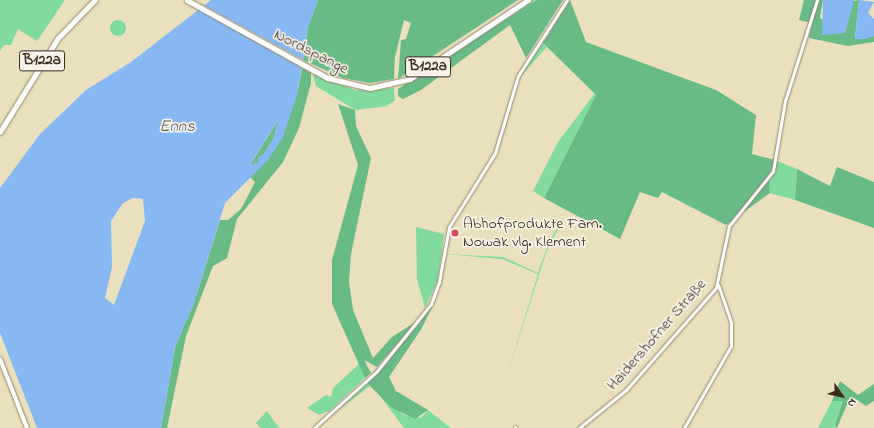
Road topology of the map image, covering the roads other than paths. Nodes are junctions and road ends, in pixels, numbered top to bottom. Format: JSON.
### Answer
{"nodes":[{"id":1,"x":95,"y":0,"type":"edge"},
{"id":2,"x":187,"y":0,"type":"edge"},
{"id":3,"x":528,"y":0,"type":"edge"},
{"id":4,"x":567,"y":0,"type":"edge"},
{"id":5,"x":817,"y":0,"type":"edge"},
{"id":6,"x":0,"y":132,"type":"edge"},
{"id":7,"x":718,"y":285,"type":"junction"},
{"id":8,"x":0,"y":359,"type":"edge"},
{"id":9,"x":28,"y":428,"type":"edge"},
{"id":10,"x":314,"y":428,"type":"edge"},
{"id":11,"x":579,"y":428,"type":"edge"},
{"id":12,"x":684,"y":428,"type":"edge"}],
"edges":[{"from":1,"to":6,"type":"main road","number":"B122a"},
{"from":2,"to":3,"type":"main road","name":"Nordspange","number":"B122a"},
{"from":4,"to":10,"type":"street"},
{"from":5,"to":7,"type":"street","name":"Haidershofner Straße"},
{"from":7,"to":11,"type":"street","name":"Haidershofner Straße"},
{"from":7,"to":12,"type":"street"},
{"from":8,"to":9,"type":"street"}]}
